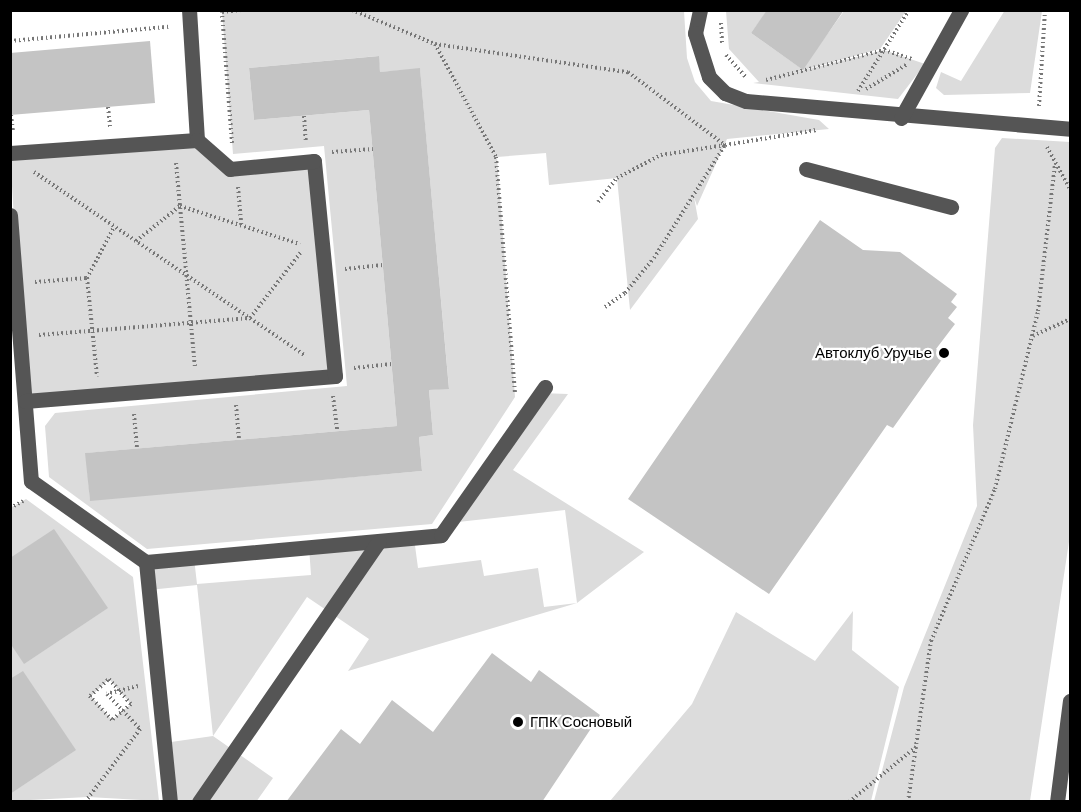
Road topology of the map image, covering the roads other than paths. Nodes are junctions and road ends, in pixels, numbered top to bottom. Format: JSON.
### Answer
{"nodes":[{"id":1,"x":189,"y":10,"type":"edge"},
{"id":2,"x":700,"y":10,"type":"edge"},
{"id":3,"x":962,"y":10,"type":"edge"},
{"id":4,"x":901,"y":118,"type":"junction"},
{"id":5,"x":1071,"y":129,"type":"edge"},
{"id":6,"x":197,"y":140,"type":"junction"},
{"id":7,"x":12,"y":147,"type":"edge"},
{"id":8,"x":806,"y":169,"type":"dead end"},
{"id":9,"x":951,"y":207,"type":"dead end"},
{"id":10,"x":10,"y":215,"type":"edge"},
{"id":11,"x":545,"y":387,"type":"dead end"},
{"id":12,"x":25,"y":401,"type":"junction"},
{"id":13,"x":379,"y":541,"type":"junction"},
{"id":14,"x":146,"y":562,"type":"junction"},
{"id":15,"x":1071,"y":701,"type":"edge"},
{"id":16,"x":170,"y":801,"type":"edge"},
{"id":17,"x":199,"y":801,"type":"edge"},
{"id":18,"x":1057,"y":801,"type":"edge"}],
"edges":[{"from":1,"to":6,"type":"street"},
{"from":2,"to":4,"type":"street"},
{"from":3,"to":4,"type":"street"},
{"from":4,"to":5,"type":"street"},
{"from":6,"to":7,"type":"street"},
{"from":6,"to":12,"type":"street"},
{"from":8,"to":9,"type":"street"},
{"from":10,"to":12,"type":"street"},
{"from":11,"to":13,"type":"street"},
{"from":12,"to":14,"type":"street"},
{"from":13,"to":14,"type":"street"},
{"from":13,"to":17,"type":"street"},
{"from":14,"to":16,"type":"street"},
{"from":15,"to":18,"type":"street"}]}
